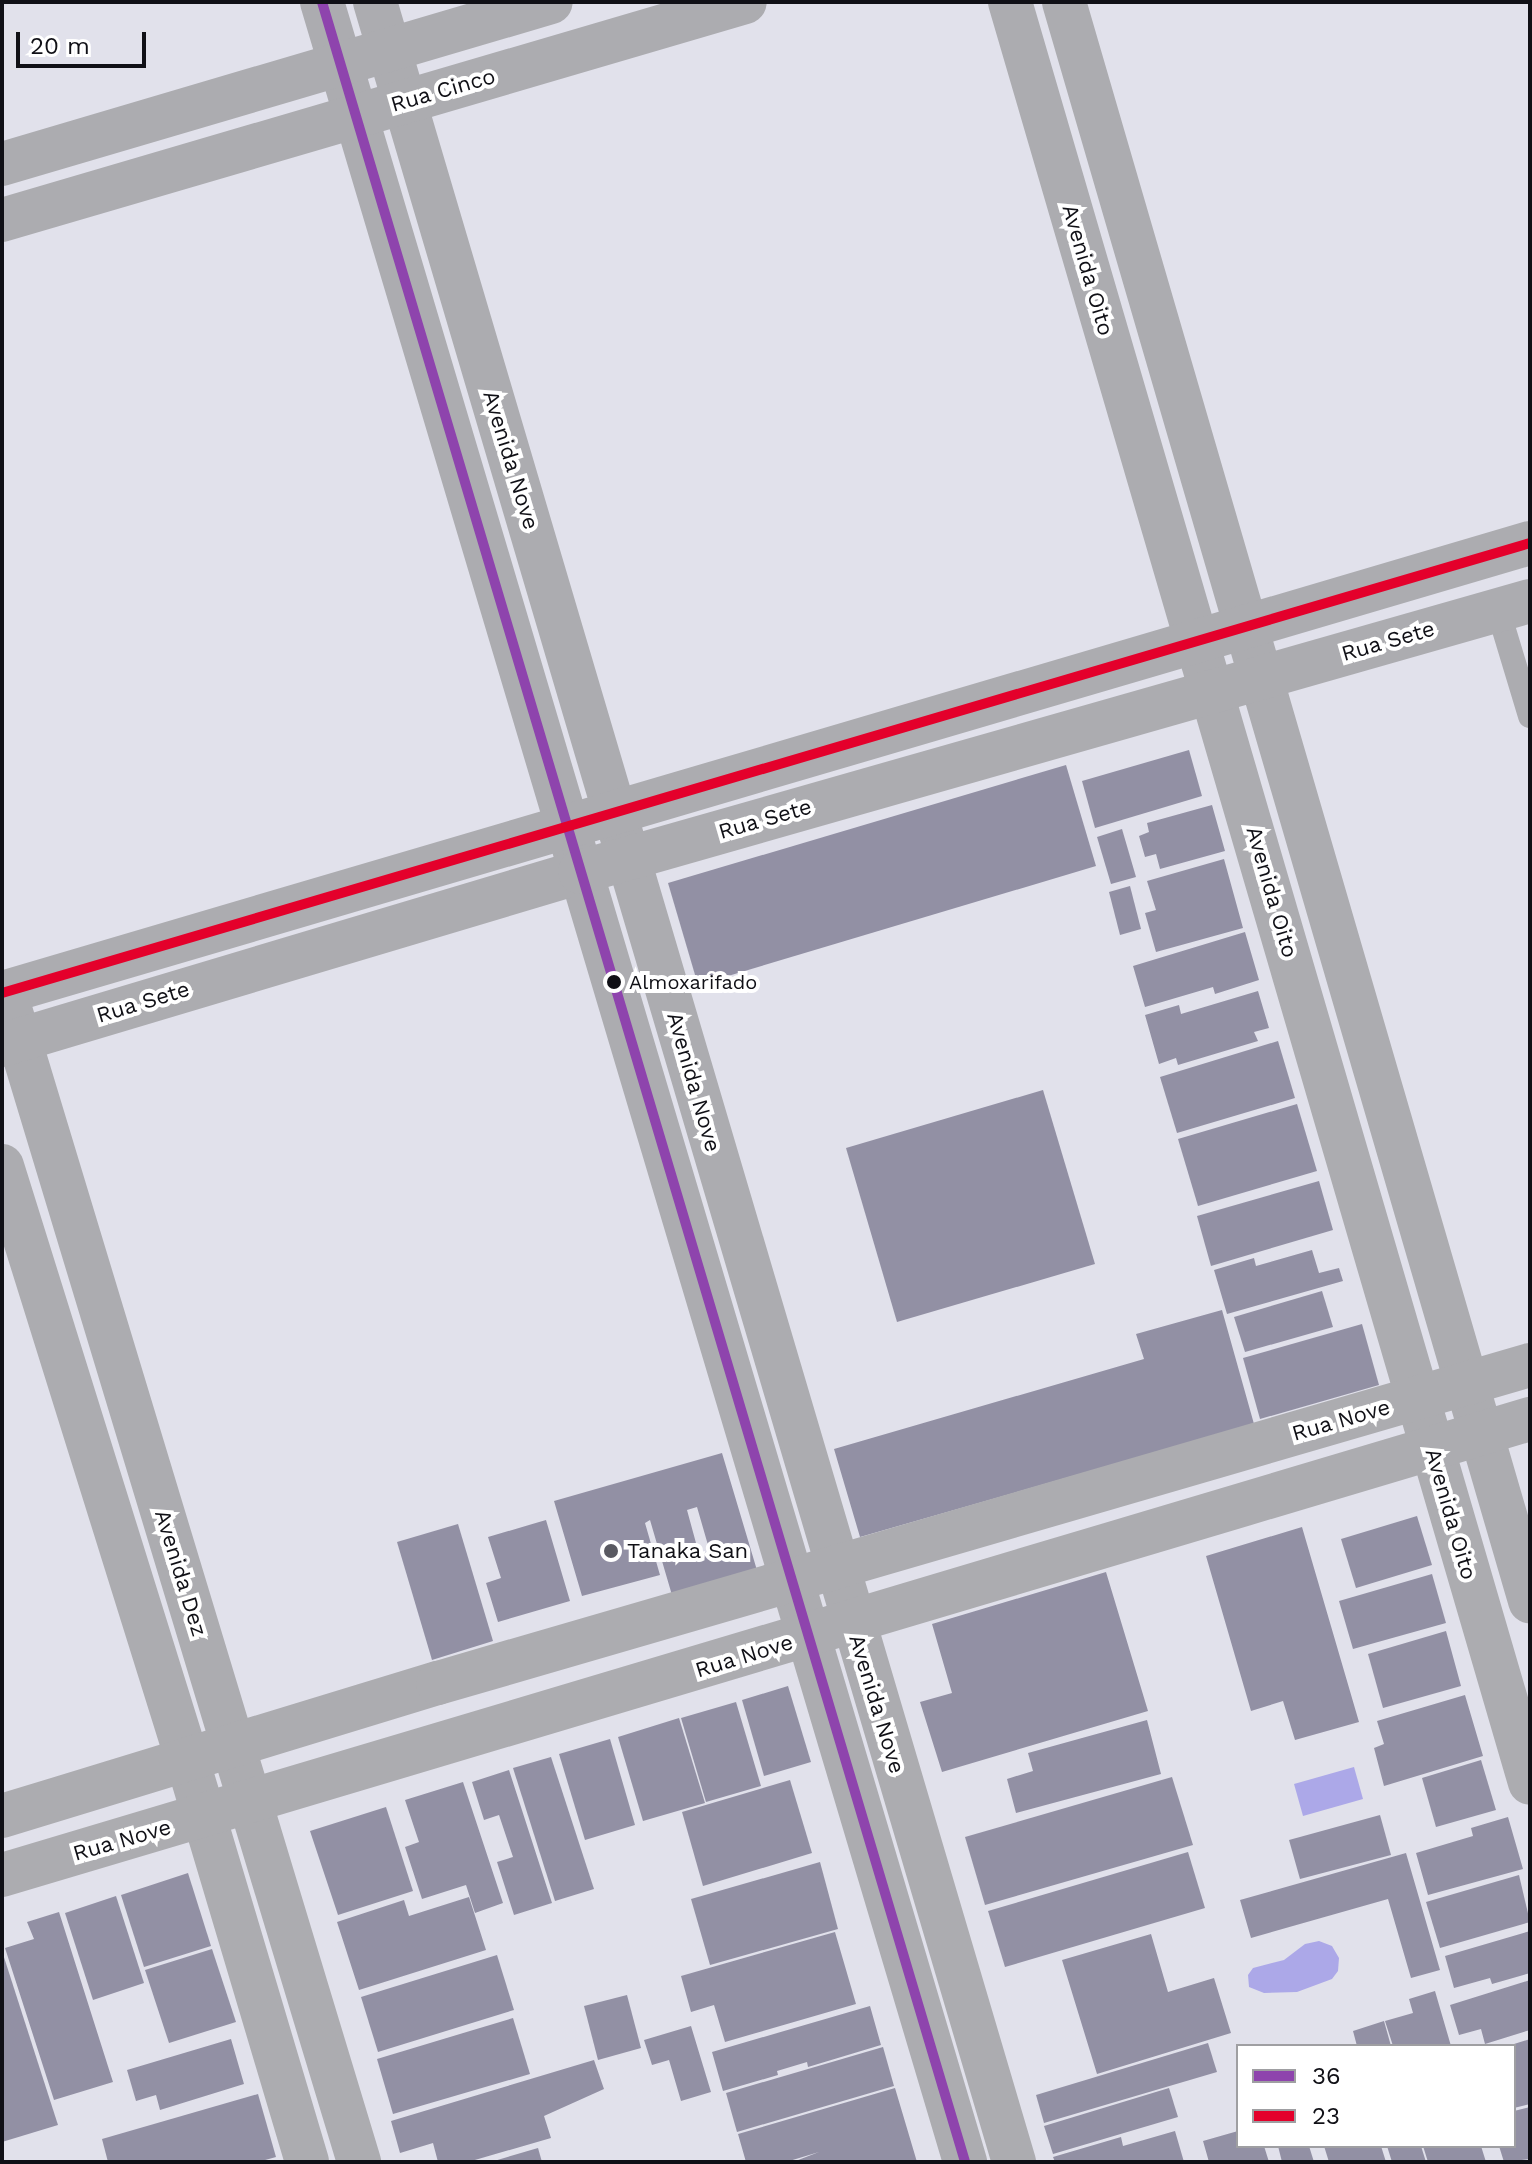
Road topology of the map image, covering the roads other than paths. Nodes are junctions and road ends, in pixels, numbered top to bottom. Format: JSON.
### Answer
{"nodes":[{"id":1,"x":322,"y":2,"type":"edge"},
{"id":2,"x":375,"y":2,"type":"edge"},
{"id":3,"x":551,"y":2,"type":"edge"},
{"id":4,"x":1010,"y":2,"type":"edge"},
{"id":5,"x":1064,"y":2,"type":"edge"},
{"id":6,"x":740,"y":3,"type":"edge"},
{"id":7,"x":389,"y":50,"type":"junction"},
{"id":8,"x":340,"y":64,"type":"junction"},
{"id":9,"x":404,"y":101,"type":"junction"},
{"id":10,"x":355,"y":116,"type":"junction"},
{"id":11,"x":2,"y":164,"type":"edge"},
{"id":12,"x":2,"y":220,"type":"edge"},
{"id":13,"x":1530,"y":543,"type":"edge"},
{"id":14,"x":1514,"y":606,"type":"edge"},
{"id":15,"x":1246,"y":627,"type":"junction"},
{"id":16,"x":1197,"y":641,"type":"junction"},
{"id":17,"x":1261,"y":677,"type":"junction"},
{"id":18,"x":1213,"y":691,"type":"junction"},
{"id":19,"x":1530,"y":716,"type":"edge"},
{"id":20,"x":616,"y":813,"type":"junction"},
{"id":21,"x":566,"y":828,"type":"junction"},
{"id":22,"x":629,"y":858,"type":"junction"},
{"id":23,"x":580,"y":872,"type":"junction"},
{"id":24,"x":3,"y":990,"type":"edge"},
{"id":25,"x":12,"y":1042,"type":"edge"},
{"id":26,"x":2,"y":1166,"type":"edge"},
{"id":27,"x":1530,"y":1365,"type":"edge"},
{"id":28,"x":1465,"y":1384,"type":"junction"},
{"id":29,"x":1419,"y":1397,"type":"junction"},
{"id":30,"x":1530,"y":1419,"type":"edge"},
{"id":31,"x":1480,"y":1434,"type":"junction"},
{"id":32,"x":1431,"y":1448,"type":"junction"},
{"id":33,"x":835,"y":1567,"type":"junction"},
{"id":34,"x":794,"y":1578,"type":"junction"},
{"id":35,"x":1530,"y":1601,"type":"edge"},
{"id":36,"x":852,"y":1622,"type":"junction"},
{"id":37,"x":811,"y":1635,"type":"junction"},
{"id":38,"x":233,"y":1745,"type":"junction"},
{"id":39,"x":187,"y":1759,"type":"junction"},
{"id":40,"x":1530,"y":1783,"type":"edge"},
{"id":41,"x":249,"y":1803,"type":"junction"},
{"id":42,"x":2,"y":1816,"type":"edge"},
{"id":43,"x":204,"y":1816,"type":"junction"},
{"id":44,"x":2,"y":1875,"type":"edge"},
{"id":45,"x":307,"y":2162,"type":"edge"},
{"id":46,"x":359,"y":2162,"type":"edge"},
{"id":47,"x":965,"y":2162,"type":"edge"},
{"id":48,"x":1014,"y":2162,"type":"edge"}],
"edges":[{"from":1,"to":8,"type":"street","name":"Avenida Nove"},
{"from":2,"to":7,"type":"street","name":"Avenida Nove"},
{"from":3,"to":7,"type":"street"},
{"from":4,"to":16,"type":"street","name":"Avenida Oito"},
{"from":5,"to":15,"type":"street"},
{"from":6,"to":9,"type":"street","name":"Rua Cinco"},
{"from":7,"to":8,"type":"street"},
{"from":7,"to":9,"type":"street","name":"Avenida Nove"},
{"from":8,"to":10,"type":"street","name":"Avenida Nove"},
{"from":8,"to":11,"type":"street"},
{"from":9,"to":10,"type":"street","name":"Rua Cinco"},
{"from":9,"to":20,"type":"street","name":"Avenida Nove"},
{"from":10,"to":12,"type":"street","name":"Rua Cinco"},
{"from":10,"to":21,"type":"street","name":"Avenida Nove"},
{"from":13,"to":15,"type":"street"},
{"from":14,"to":17,"type":"street","name":"Rua Sete"},
{"from":14,"to":19,"type":"lane"},
{"from":15,"to":16,"type":"street"},
{"from":15,"to":17,"type":"street"},
{"from":16,"to":18,"type":"street","name":"Avenida Oito"},
{"from":16,"to":20,"type":"street"},
{"from":17,"to":18,"type":"street","name":"Rua Sete"},
{"from":17,"to":28,"type":"street"},
{"from":18,"to":22,"type":"street","name":"Rua Sete"},
{"from":18,"to":29,"type":"street","name":"Avenida Oito"},
{"from":20,"to":21,"type":"street"},
{"from":20,"to":22,"type":"street","name":"Avenida Nove"},
{"from":21,"to":23,"type":"street","name":"Avenida Nove"},
{"from":21,"to":24,"type":"street"},
{"from":22,"to":23,"type":"street","name":"Rua Sete"},
{"from":22,"to":33,"type":"street","name":"Avenida Nove"},
{"from":23,"to":25,"type":"street","name":"Rua Sete"},
{"from":23,"to":34,"type":"street","name":"Avenida Nove"},
{"from":24,"to":25,"type":"street","name":"Avenida Dez"},
{"from":25,"to":38,"type":"street","name":"Avenida Dez"},
{"from":26,"to":39,"type":"street"},
{"from":27,"to":28,"type":"street","name":"Rua Nove"},
{"from":28,"to":29,"type":"street","name":"Rua Nove"},
{"from":28,"to":31,"type":"street"},
{"from":29,"to":32,"type":"street","name":"Avenida Oito"},
{"from":29,"to":33,"type":"street","name":"Rua Nove"},
{"from":30,"to":31,"type":"street","name":"Rua Nove"},
{"from":31,"to":32,"type":"street","name":"Rua Nove"},
{"from":31,"to":35,"type":"street"},
{"from":32,"to":36,"type":"street","name":"Rua Nove"},
{"from":32,"to":40,"type":"street","name":"Avenida Oito"},
{"from":33,"to":34,"type":"street","name":"Rua Nove"},
{"from":33,"to":36,"type":"street","name":"Avenida Nove"},
{"from":34,"to":37,"type":"street","name":"Avenida Nove"},
{"from":34,"to":38,"type":"street","name":"Rua Nove"},
{"from":36,"to":37,"type":"street","name":"Rua Nove"},
{"from":36,"to":48,"type":"street","name":"Avenida Nove"},
{"from":37,"to":41,"type":"street","name":"Rua Nove"},
{"from":37,"to":47,"type":"street","name":"Avenida Nove"},
{"from":38,"to":39,"type":"street","name":"Rua Nove"},
{"from":38,"to":41,"type":"street","name":"Avenida Dez"},
{"from":39,"to":42,"type":"street","name":"Rua Nove"},
{"from":39,"to":43,"type":"street"},
{"from":41,"to":43,"type":"street","name":"Rua Nove"},
{"from":41,"to":46,"type":"street","name":"Avenida Dez"},
{"from":43,"to":44,"type":"street","name":"Rua Nove"},
{"from":43,"to":45,"type":"street"}]}
